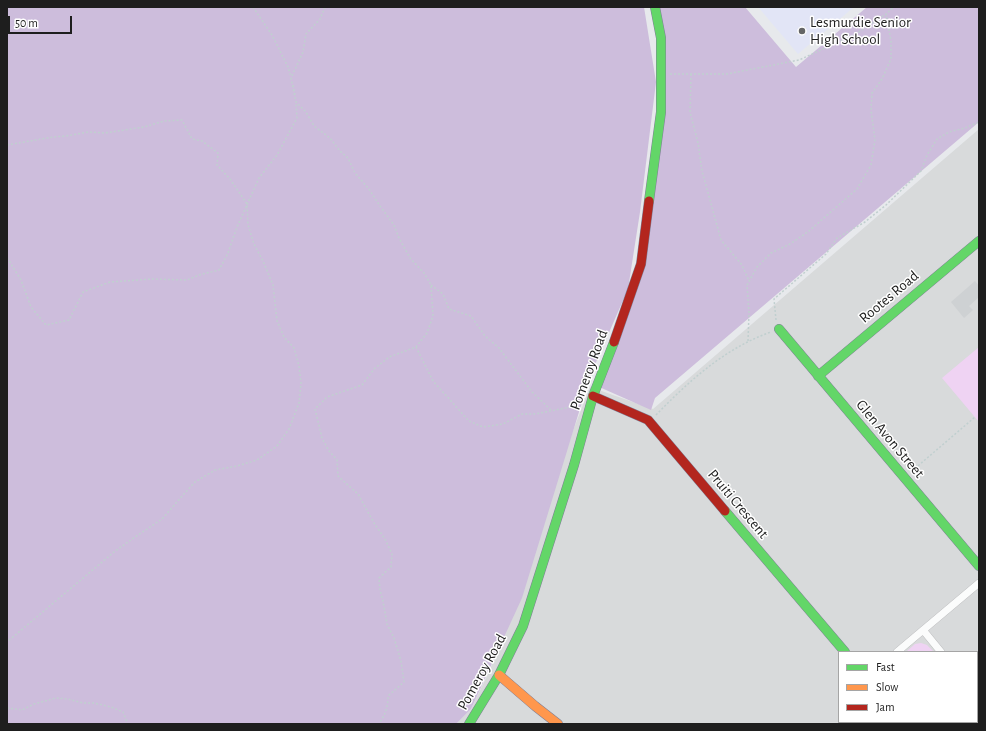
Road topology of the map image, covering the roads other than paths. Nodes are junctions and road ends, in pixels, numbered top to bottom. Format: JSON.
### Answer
{"nodes":[{"id":1,"x":655,"y":7,"type":"edge"},
{"id":2,"x":979,"y":241,"type":"edge"},
{"id":3,"x":779,"y":329,"type":"road end"},
{"id":4,"x":818,"y":376,"type":"junction"},
{"id":5,"x":592,"y":400,"type":"junction"},
{"id":6,"x":979,"y":566,"type":"edge"},
{"id":7,"x":979,"y":583,"type":"edge"},
{"id":8,"x":923,"y":630,"type":"junction"},
{"id":9,"x":844,"y":651,"type":"edge"},
{"id":10,"x":898,"y":651,"type":"edge"},
{"id":11,"x":940,"y":651,"type":"edge"},
{"id":12,"x":499,"y":675,"type":"junction"},
{"id":13,"x":469,"y":724,"type":"edge"},
{"id":14,"x":558,"y":724,"type":"edge"}],
"edges":[{"from":1,"to":5,"type":"street","name":"Pomeroy Road"},
{"from":2,"to":4,"type":"street","name":"Rootes Road"},
{"from":3,"to":4,"type":"street","name":"Glen Avon Street"},
{"from":4,"to":6,"type":"street","name":"Glen Avon Street"},
{"from":5,"to":9,"type":"street","name":"Pruiti Crescent"},
{"from":5,"to":12,"type":"street","name":"Pomeroy Road"},
{"from":7,"to":8,"type":"street"},
{"from":8,"to":10,"type":"street"},
{"from":8,"to":11,"type":"street"},
{"from":12,"to":13,"type":"street","name":"Pomeroy Road"},
{"from":12,"to":14,"type":"street"}]}
